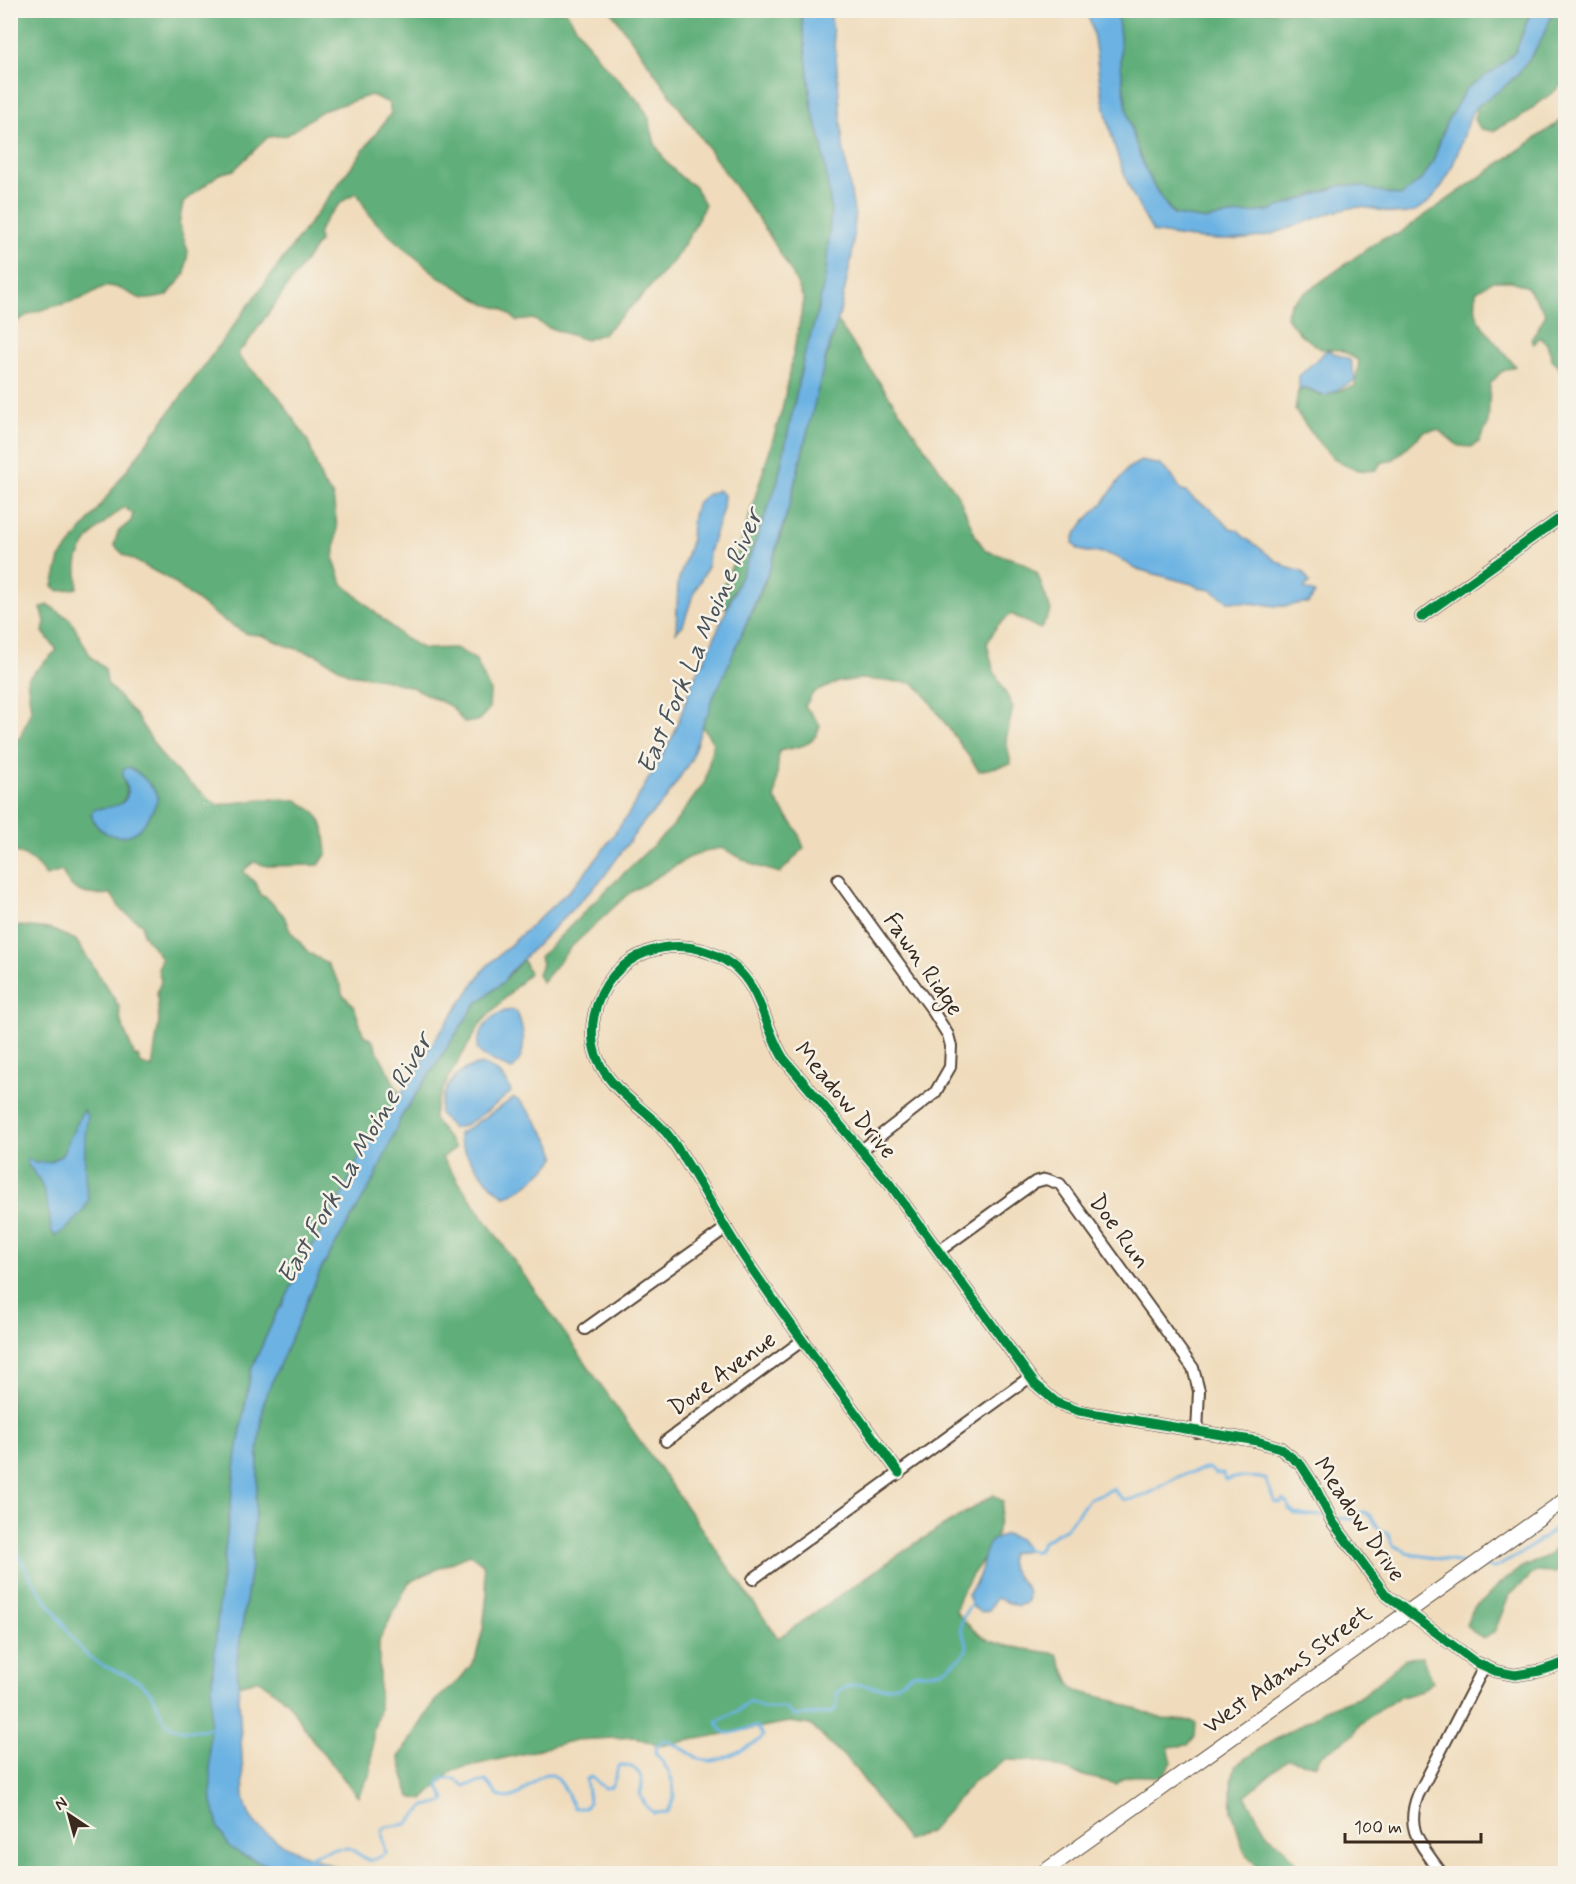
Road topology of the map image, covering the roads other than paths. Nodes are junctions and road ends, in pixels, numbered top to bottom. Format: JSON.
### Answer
{"nodes":[{"id":1,"x":1566,"y":514,"type":"edge"},
{"id":2,"x":1421,"y":616,"type":"dead end"},
{"id":3,"x":838,"y":880,"type":"dead end"},
{"id":4,"x":863,"y":1149,"type":"junction"},
{"id":5,"x":726,"y":1228,"type":"junction"},
{"id":6,"x":939,"y":1251,"type":"junction"},
{"id":7,"x":585,"y":1329,"type":"dead end"},
{"id":8,"x":803,"y":1340,"type":"junction"},
{"id":9,"x":1030,"y":1377,"type":"junction"},
{"id":10,"x":1197,"y":1432,"type":"junction"},
{"id":11,"x":666,"y":1441,"type":"dead end"},
{"id":12,"x":899,"y":1473,"type":"junction"},
{"id":13,"x":1566,"y":1499,"type":"edge"},
{"id":14,"x":753,"y":1579,"type":"dead end"},
{"id":15,"x":1408,"y":1610,"type":"junction"},
{"id":16,"x":1566,"y":1662,"type":"edge"},
{"id":17,"x":1484,"y":1667,"type":"junction"},
{"id":18,"x":1041,"y":1874,"type":"edge"},
{"id":19,"x":1442,"y":1874,"type":"edge"}],
"edges":[{"from":1,"to":2,"type":"street"},
{"from":3,"to":4,"type":"street","name":"Fawn Ridge"},
{"from":4,"to":5,"type":"street","name":"Meadow Drive"},
{"from":4,"to":6,"type":"street","name":"Meadow Drive"},
{"from":5,"to":7,"type":"street"},
{"from":5,"to":8,"type":"street","name":"Meadow Drive"},
{"from":6,"to":9,"type":"street","name":"Meadow Drive"},
{"from":6,"to":10,"type":"street","name":"Doe Run"},
{"from":8,"to":11,"type":"street","name":"Dove Avenue"},
{"from":8,"to":12,"type":"street","name":"Meadow Drive"},
{"from":9,"to":10,"type":"street","name":"Meadow Drive"},
{"from":9,"to":12,"type":"street"},
{"from":10,"to":15,"type":"street","name":"Meadow Drive"},
{"from":12,"to":14,"type":"street"},
{"from":13,"to":15,"type":"street","name":"West Adams Street"},
{"from":15,"to":17,"type":"street","name":"Meadow Drive"},
{"from":15,"to":18,"type":"street","name":"West Adams Street"},
{"from":16,"to":17,"type":"street"},
{"from":17,"to":19,"type":"street"}]}
